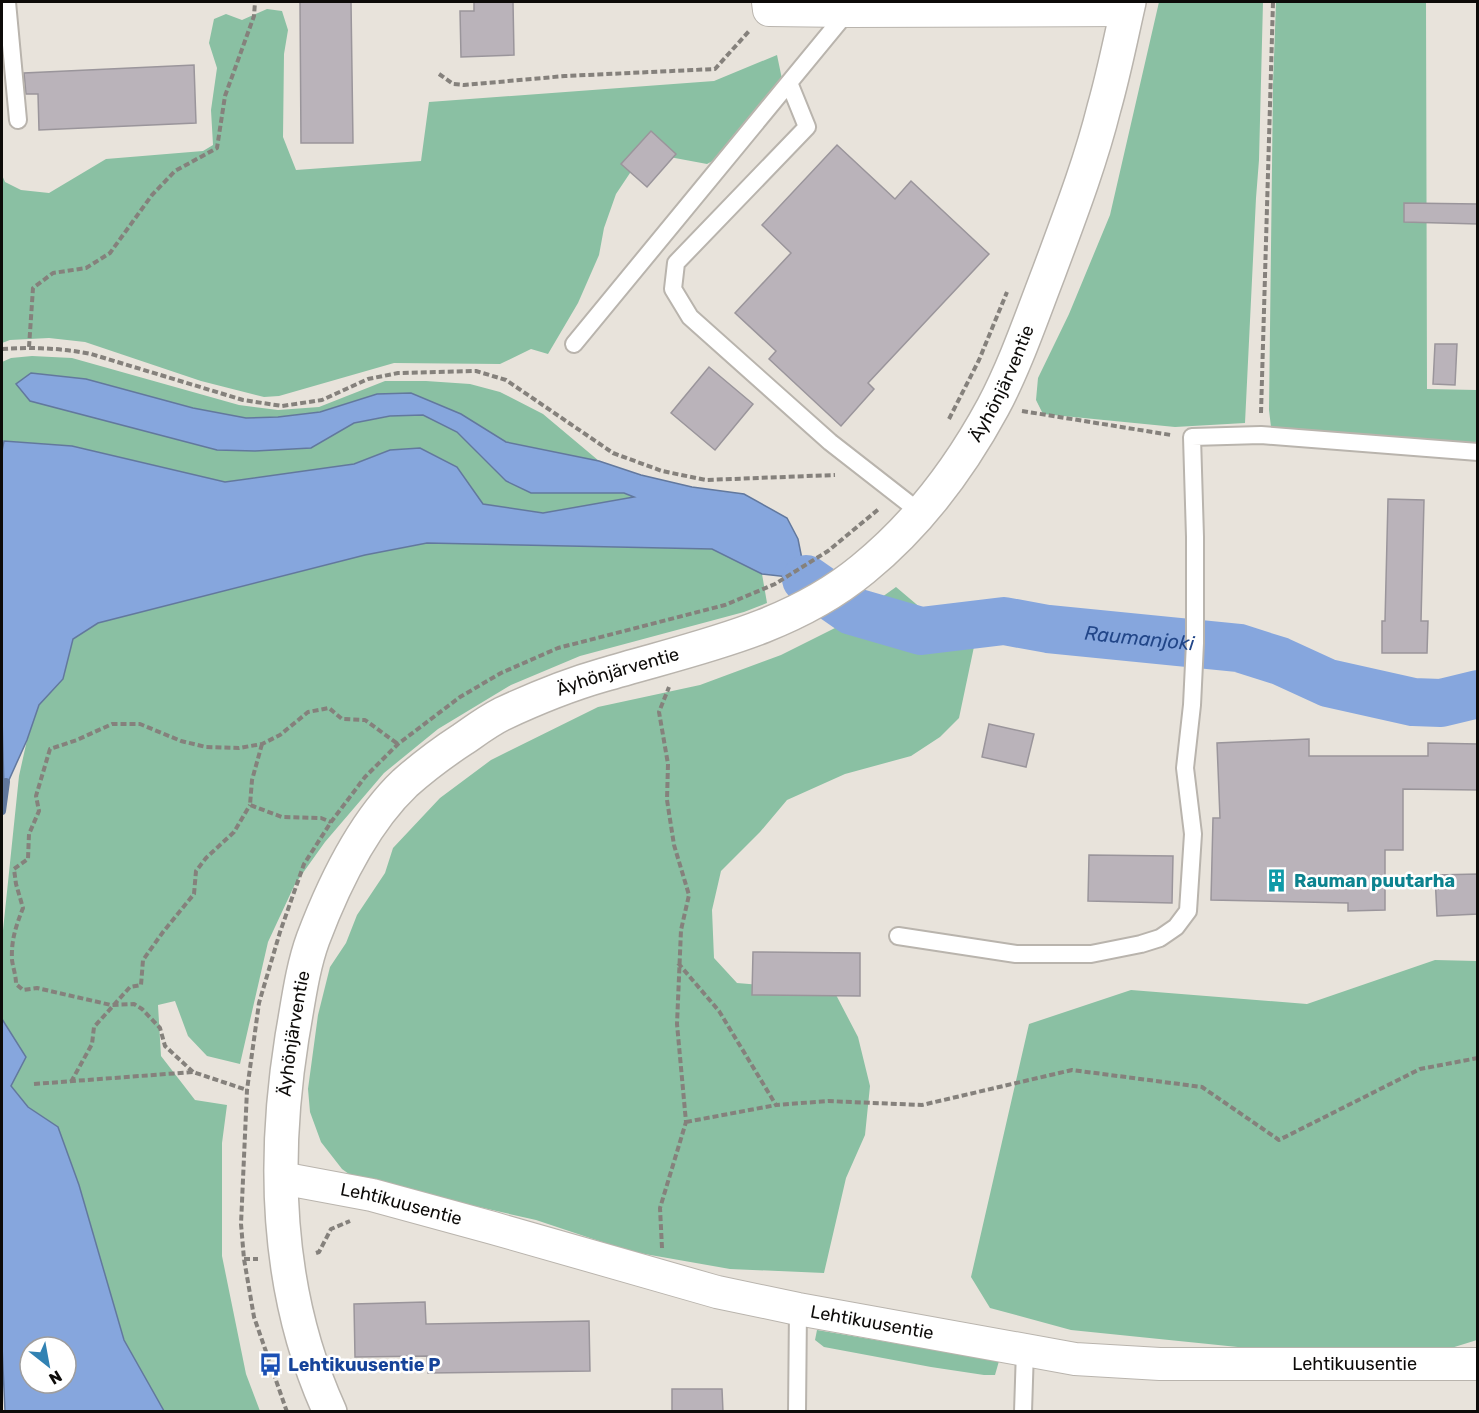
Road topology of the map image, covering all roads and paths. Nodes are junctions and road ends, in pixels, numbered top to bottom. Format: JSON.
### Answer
{"nodes":[{"id":1,"x":7,"y":2,"type":"edge"},
{"id":2,"x":255,"y":2,"type":"edge"},
{"id":3,"x":1274,"y":2,"type":"edge"},
{"id":4,"x":1128,"y":5,"type":"edge"},
{"id":5,"x":768,"y":6,"type":"edge"},
{"id":6,"x":848,"y":11,"type":"junction"},
{"id":7,"x":439,"y":74,"type":"dead end"},
{"id":8,"x":790,"y":85,"type":"junction"},
{"id":9,"x":18,"y":120,"type":"dead end"},
{"id":10,"x":1011,"y":283,"type":"dead end"},
{"id":11,"x":574,"y":344,"type":"dead end"},
{"id":12,"x":29,"y":347,"type":"junction"},
{"id":13,"x":2,"y":349,"type":"edge"},
{"id":14,"x":995,"y":404,"type":"junction"},
{"id":15,"x":944,"y":428,"type":"dead end"},
{"id":16,"x":1261,"y":435,"type":"junction"},
{"id":17,"x":1192,"y":437,"type":"junction"},
{"id":18,"x":1478,"y":452,"type":"edge"},
{"id":19,"x":871,"y":475,"type":"junction"},
{"id":20,"x":895,"y":493,"type":"junction"},
{"id":21,"x":921,"y":513,"type":"junction"},
{"id":22,"x":684,"y":653,"type":"junction"},
{"id":23,"x":262,"y":744,"type":"junction"},
{"id":24,"x":398,"y":744,"type":"junction"},
{"id":25,"x":250,"y":805,"type":"junction"},
{"id":26,"x":331,"y":822,"type":"junction"},
{"id":27,"x":898,"y":936,"type":"dead end"},
{"id":28,"x":678,"y":963,"type":"junction"},
{"id":29,"x":111,"y":1005,"type":"junction"},
{"id":30,"x":1478,"y":1058,"type":"edge"},
{"id":31,"x":192,"y":1072,"type":"junction"},
{"id":32,"x":71,"y":1082,"type":"junction"},
{"id":33,"x":34,"y":1084,"type":"dead end"},
{"id":34,"x":247,"y":1090,"type":"junction"},
{"id":35,"x":776,"y":1105,"type":"junction"},
{"id":36,"x":686,"y":1122,"type":"junction"},
{"id":37,"x":281,"y":1178,"type":"junction"},
{"id":38,"x":663,"y":1277,"type":"junction"},
{"id":39,"x":798,"y":1309,"type":"junction"},
{"id":40,"x":1025,"y":1350,"type":"junction"},
{"id":41,"x":1478,"y":1364,"type":"edge"},
{"id":42,"x":287,"y":1412,"type":"edge"},
{"id":43,"x":330,"y":1412,"type":"edge"},
{"id":44,"x":797,"y":1412,"type":"edge"},
{"id":45,"x":1023,"y":1412,"type":"edge"}],
"edges":[{"from":1,"to":9,"type":"lane"},
{"from":2,"to":12,"type":"path"},
{"from":3,"to":16,"type":"path"},
{"from":4,"to":6,"type":"street"},
{"from":4,"to":14,"type":"main road","name":"Äyhönjärventie"},
{"from":5,"to":6,"type":"street"},
{"from":5,"to":7,"type":"path"},
{"from":6,"to":8,"type":"lane"},
{"from":8,"to":11,"type":"lane"},
{"from":8,"to":19,"type":"lane"},
{"from":10,"to":15,"type":"path"},
{"from":12,"to":13,"type":"path"},
{"from":12,"to":19,"type":"path"},
{"from":14,"to":17,"type":"path"},
{"from":14,"to":21,"type":"main road","name":"Äyhönjärventie"},
{"from":16,"to":17,"type":"lane"},
{"from":16,"to":18,"type":"lane"},
{"from":17,"to":27,"type":"lane"},
{"from":19,"to":20,"type":"lane"},
{"from":20,"to":21,"type":"lane"},
{"from":20,"to":24,"type":"path"},
{"from":21,"to":22,"type":"main road","name":"Äyhönjärventie"},
{"from":22,"to":28,"type":"path"},
{"from":22,"to":37,"type":"main road","name":"Äyhönjärventie"},
{"from":23,"to":24,"type":"path"},
{"from":23,"to":25,"type":"path"},
{"from":23,"to":29,"type":"path"},
{"from":24,"to":26,"type":"path"},
{"from":25,"to":26,"type":"path"},
{"from":25,"to":29,"type":"path"},
{"from":26,"to":34,"type":"path"},
{"from":28,"to":35,"type":"path"},
{"from":28,"to":36,"type":"path"},
{"from":29,"to":31,"type":"path"},
{"from":29,"to":32,"type":"path"},
{"from":30,"to":35,"type":"path"},
{"from":31,"to":32,"type":"path"},
{"from":31,"to":34,"type":"path"},
{"from":32,"to":33,"type":"path"},
{"from":34,"to":42,"type":"path"},
{"from":35,"to":36,"type":"path"},
{"from":36,"to":38,"type":"path"},
{"from":37,"to":38,"type":"street","name":"Lehtikuusentie"},
{"from":37,"to":43,"type":"main road","name":"Äyhönjärventie"},
{"from":38,"to":39,"type":"street","name":"Lehtikuusentie"},
{"from":39,"to":40,"type":"street","name":"Lehtikuusentie"},
{"from":39,"to":44,"type":"lane"},
{"from":40,"to":41,"type":"street","name":"Lehtikuusentie"},
{"from":40,"to":45,"type":"lane"}]}
